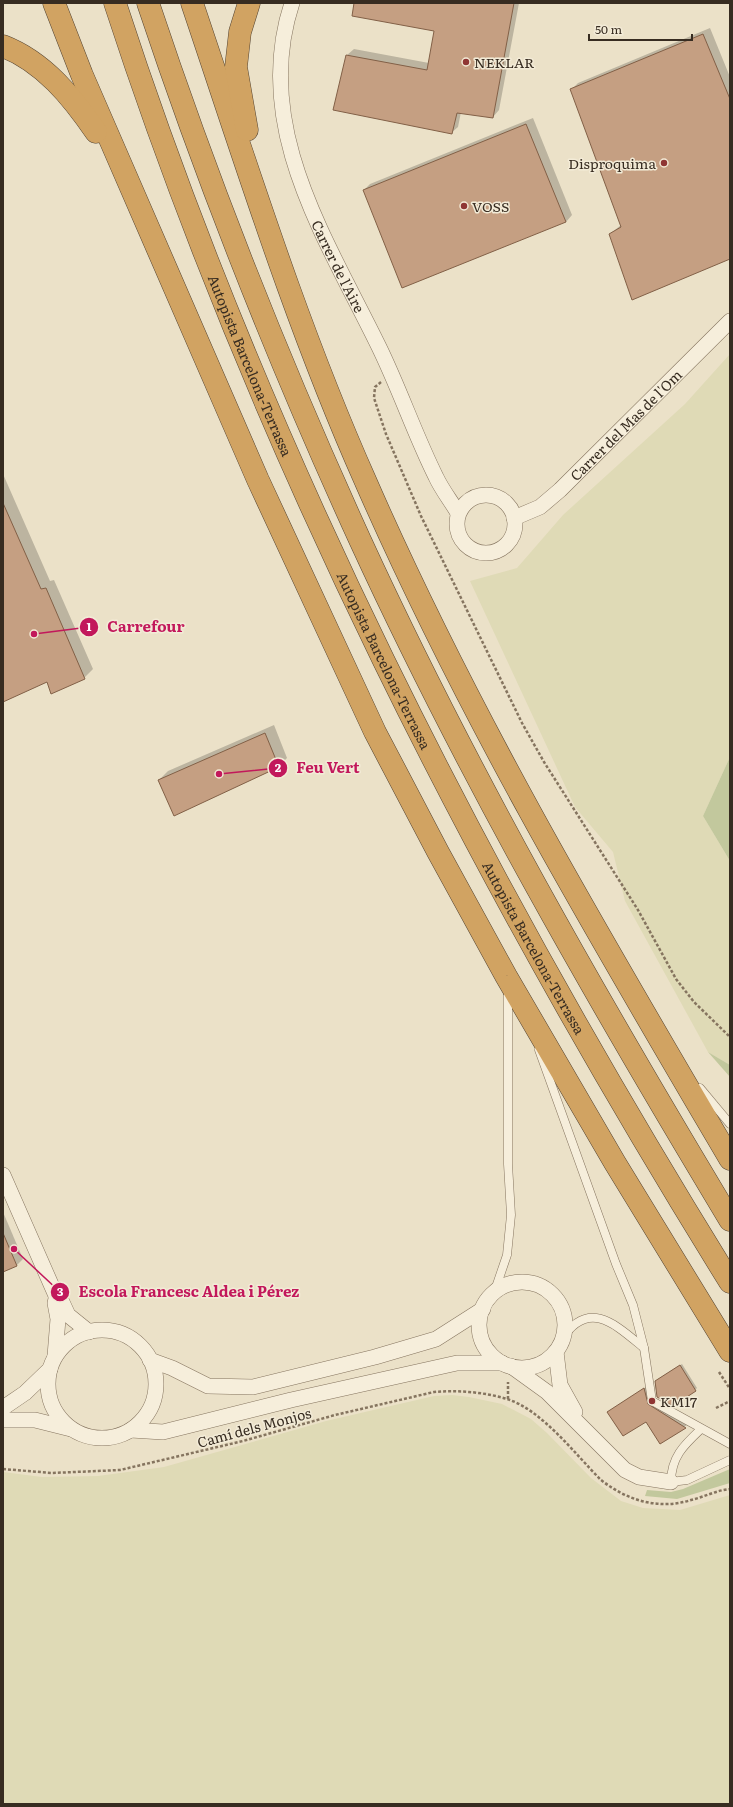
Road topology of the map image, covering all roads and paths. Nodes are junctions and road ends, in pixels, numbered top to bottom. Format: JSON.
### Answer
{"nodes":[{"id":1,"x":54,"y":3,"type":"edge"},
{"id":2,"x":115,"y":3,"type":"edge"},
{"id":3,"x":148,"y":3,"type":"edge"},
{"id":4,"x":192,"y":3,"type":"edge"},
{"id":5,"x":249,"y":3,"type":"edge"},
{"id":6,"x":292,"y":3,"type":"edge"},
{"id":7,"x":3,"y":46,"type":"edge"},
{"id":8,"x":138,"y":204,"type":"junction"},
{"id":9,"x":299,"y":317,"type":"junction"},
{"id":10,"x":730,"y":321,"type":"edge"},
{"id":11,"x":391,"y":374,"type":"junction"},
{"id":12,"x":458,"y":513,"type":"junction"},
{"id":13,"x":514,"y":518,"type":"junction"},
{"id":14,"x":506,"y":976,"type":"junction"},
{"id":15,"x":632,"y":992,"type":"junction"},
{"id":16,"x":532,"y":1022,"type":"junction"},
{"id":17,"x":730,"y":1037,"type":"edge"},
{"id":18,"x":678,"y":1054,"type":"dead end"},
{"id":19,"x":693,"y":1078,"type":"dead end"},
{"id":20,"x":730,"y":1124,"type":"edge"},
{"id":21,"x":730,"y":1159,"type":"edge"},
{"id":22,"x":3,"y":1175,"type":"edge"},
{"id":23,"x":730,"y":1220,"type":"edge"},
{"id":24,"x":730,"y":1282,"type":"edge"},
{"id":25,"x":494,"y":1293,"type":"junction"},
{"id":26,"x":57,"y":1298,"type":"junction"},
{"id":27,"x":483,"y":1309,"type":"junction"},
{"id":28,"x":89,"y":1332,"type":"junction"},
{"id":29,"x":559,"y":1346,"type":"junction"},
{"id":30,"x":644,"y":1348,"type":"junction"},
{"id":31,"x":730,"y":1351,"type":"edge"},
{"id":32,"x":150,"y":1360,"type":"junction"},
{"id":33,"x":53,"y":1362,"type":"junction"},
{"id":34,"x":506,"y":1365,"type":"junction"},
{"id":35,"x":719,"y":1372,"type":"dead end"},
{"id":36,"x":730,"y":1388,"type":"edge"},
{"id":37,"x":508,"y":1399,"type":"dead end"},
{"id":38,"x":730,"y":1401,"type":"edge"},
{"id":39,"x":3,"y":1408,"type":"edge"},
{"id":40,"x":716,"y":1408,"type":"dead end"},
{"id":41,"x":3,"y":1420,"type":"edge"},
{"id":42,"x":582,"y":1426,"type":"junction"},
{"id":43,"x":701,"y":1429,"type":"junction"},
{"id":44,"x":74,"y":1430,"type":"junction"},
{"id":45,"x":131,"y":1430,"type":"junction"},
{"id":46,"x":730,"y":1444,"type":"edge"},
{"id":47,"x":730,"y":1460,"type":"edge"},
{"id":48,"x":3,"y":1469,"type":"edge"},
{"id":49,"x":671,"y":1482,"type":"junction"}],
"edges":[{"from":1,"to":8,"type":"highway"},
{"from":2,"to":24,"type":"highway","name":"Autopista Barcelona-Terrassa"},
{"from":3,"to":23,"type":"highway"},
{"from":4,"to":9,"type":"highway"},
{"from":5,"to":9,"type":"highway"},
{"from":6,"to":11,"type":"street","name":"Carrer de l'Aire"},
{"from":7,"to":8,"type":"highway"},
{"from":8,"to":14,"type":"highway"},
{"from":9,"to":15,"type":"highway"},
{"from":10,"to":13,"type":"street","name":"Carrer del Mas de l'Om"},
{"from":11,"to":12,"type":"street","name":"Carrer de l'Aire"},
{"from":11,"to":17,"type":"path"},
{"from":12,"to":13,"type":"street"},
{"from":12,"to":13,"type":"street"},
{"from":14,"to":16,"type":"highway"},
{"from":14,"to":25,"type":"lane"},
{"from":15,"to":18,"type":"lane"},
{"from":15,"to":21,"type":"highway"},
{"from":16,"to":30,"type":"lane"},
{"from":16,"to":31,"type":"highway"},
{"from":19,"to":20,"type":"lane"},
{"from":22,"to":26,"type":"street"},
{"from":25,"to":27,"type":"street"},
{"from":25,"to":29,"type":"street"},
{"from":26,"to":28,"type":"street"},
{"from":26,"to":33,"type":"street"},
{"from":27,"to":32,"type":"street"},
{"from":27,"to":34,"type":"street"},
{"from":28,"to":32,"type":"street"},
{"from":28,"to":33,"type":"street"},
{"from":29,"to":30,"type":"lane"},
{"from":29,"to":34,"type":"street"},
{"from":29,"to":42,"type":"street"},
{"from":30,"to":43,"type":"lane"},
{"from":32,"to":45,"type":"street"},
{"from":33,"to":39,"type":"street"},
{"from":33,"to":44,"type":"street"},
{"from":34,"to":42,"type":"street"},
{"from":34,"to":45,"type":"street"},
{"from":35,"to":36,"type":"path"},
{"from":37,"to":48,"type":"path","name":"Camí dels Monjos"},
{"from":38,"to":40,"type":"path"},
{"from":41,"to":44,"type":"street"},
{"from":42,"to":49,"type":"street"},
{"from":43,"to":46,"type":"lane"},
{"from":43,"to":49,"type":"lane"},
{"from":44,"to":45,"type":"street"},
{"from":47,"to":49,"type":"lane"}]}
